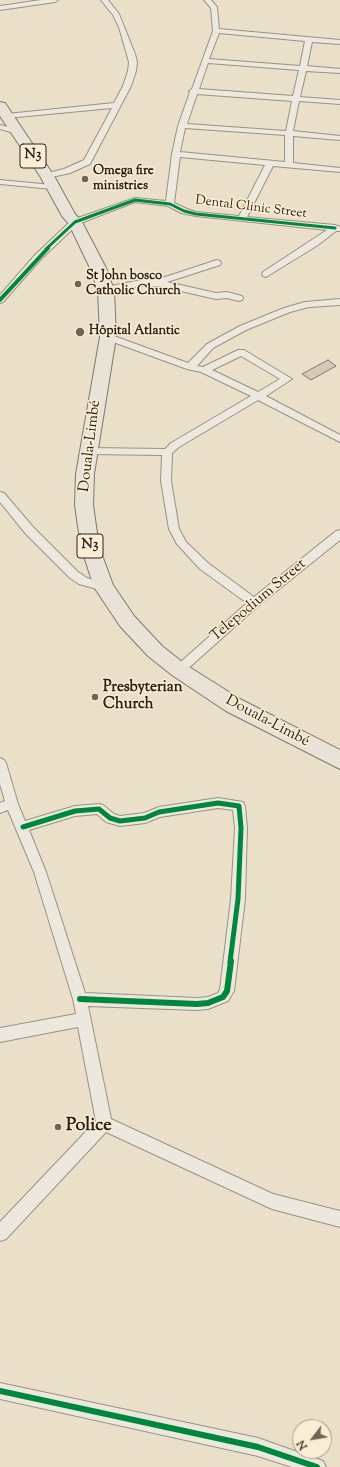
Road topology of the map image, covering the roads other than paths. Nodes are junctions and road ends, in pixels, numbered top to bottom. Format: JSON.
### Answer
{"nodes":[{"id":1,"x":55,"y":0,"type":"edge"},
{"id":2,"x":104,"y":0,"type":"edge"},
{"id":3,"x":207,"y":0,"type":"edge"},
{"id":4,"x":31,"y":2,"type":"edge"},
{"id":5,"x":0,"y":8,"type":"edge"},
{"id":6,"x":216,"y":31,"type":"junction"},
{"id":7,"x":309,"y":39,"type":"junction"},
{"id":8,"x":340,"y":42,"type":"edge"},
{"id":9,"x":204,"y":61,"type":"junction"},
{"id":10,"x":302,"y":69,"type":"junction"},
{"id":11,"x":340,"y":71,"type":"edge"},
{"id":12,"x":193,"y":91,"type":"junction"},
{"id":13,"x":296,"y":99,"type":"junction"},
{"id":14,"x":340,"y":102,"type":"edge"},
{"id":15,"x":117,"y":105,"type":"junction"},
{"id":16,"x":2,"y":116,"type":"edge"},
{"id":17,"x":182,"y":126,"type":"junction"},
{"id":18,"x":289,"y":133,"type":"junction"},
{"id":19,"x":340,"y":138,"type":"edge"},
{"id":20,"x":176,"y":154,"type":"junction"},
{"id":21,"x":270,"y":163,"type":"junction"},
{"id":22,"x":289,"y":165,"type":"junction"},
{"id":23,"x":340,"y":170,"type":"edge"},
{"id":24,"x":0,"y":182,"type":"edge"},
{"id":25,"x":50,"y":182,"type":"junction"},
{"id":26,"x":170,"y":204,"type":"junction"},
{"id":27,"x":69,"y":215,"type":"junction"},
{"id":28,"x":242,"y":218,"type":"junction"},
{"id":29,"x":337,"y":229,"type":"edge"},
{"id":30,"x":217,"y":263,"type":"dead end"},
{"id":31,"x":266,"y":274,"type":"dead end"},
{"id":32,"x":157,"y":283,"type":"junction"},
{"id":33,"x":106,"y":290,"type":"junction"},
{"id":34,"x":239,"y":298,"type":"dead end"},
{"id":35,"x":0,"y":300,"type":"edge"},
{"id":36,"x":340,"y":302,"type":"edge"},
{"id":37,"x":108,"y":337,"type":"junction"},
{"id":38,"x":190,"y":367,"type":"junction"},
{"id":39,"x":204,"y":370,"type":"junction"},
{"id":40,"x":258,"y":396,"type":"junction"},
{"id":41,"x":340,"y":438,"type":"edge"},
{"id":42,"x":89,"y":451,"type":"junction"},
{"id":43,"x":167,"y":452,"type":"junction"},
{"id":44,"x":1,"y":497,"type":"edge"},
{"id":45,"x":340,"y":534,"type":"edge"},
{"id":46,"x":104,"y":587,"type":"junction"},
{"id":47,"x":254,"y":603,"type":"junction"},
{"id":48,"x":179,"y":670,"type":"junction"},
{"id":49,"x":335,"y":753,"type":"edge"},
{"id":50,"x":0,"y":763,"type":"edge"},
{"id":51,"x":6,"y":806,"type":"edge"},
{"id":52,"x":23,"y":827,"type":"junction"},
{"id":53,"x":80,"y":999,"type":"junction"},
{"id":54,"x":84,"y":1019,"type":"junction"},
{"id":55,"x":0,"y":1035,"type":"edge"},
{"id":56,"x":104,"y":1123,"type":"junction"},
{"id":57,"x":340,"y":1219,"type":"edge"},
{"id":58,"x":0,"y":1233,"type":"edge"},
{"id":59,"x":0,"y":1391,"type":"edge"},
{"id":60,"x":318,"y":1467,"type":"edge"}],
"edges":[{"from":1,"to":4,"type":"street"},
{"from":2,"to":15,"type":"street"},
{"from":3,"to":6,"type":"street"},
{"from":4,"to":5,"type":"street"},
{"from":6,"to":7,"type":"street"},
{"from":6,"to":9,"type":"street"},
{"from":7,"to":8,"type":"street"},
{"from":7,"to":10,"type":"street"},
{"from":9,"to":10,"type":"street"},
{"from":9,"to":12,"type":"street"},
{"from":10,"to":11,"type":"street"},
{"from":10,"to":13,"type":"street"},
{"from":12,"to":13,"type":"street"},
{"from":12,"to":17,"type":"street"},
{"from":13,"to":14,"type":"street"},
{"from":13,"to":18,"type":"street"},
{"from":15,"to":16,"type":"street"},
{"from":15,"to":25,"type":"street"},
{"from":16,"to":25,"type":"highway","name":"Douala-Limbé","number":"N3"},
{"from":17,"to":18,"type":"street"},
{"from":17,"to":20,"type":"street"},
{"from":18,"to":19,"type":"street"},
{"from":18,"to":22,"type":"street"},
{"from":20,"to":21,"type":"street"},
{"from":20,"to":26,"type":"street"},
{"from":21,"to":22,"type":"street"},
{"from":21,"to":28,"type":"street"},
{"from":22,"to":23,"type":"street"},
{"from":24,"to":25,"type":"street"},
{"from":25,"to":27,"type":"highway","name":"Douala-Limbé","number":"N3"},
{"from":26,"to":27,"type":"street","name":"Dental Clinic Street"},
{"from":26,"to":28,"type":"street","name":"Dental Clinic Street"},
{"from":27,"to":33,"type":"highway","name":"Douala-Limbé","number":"N3"},
{"from":27,"to":35,"type":"street"},
{"from":28,"to":29,"type":"street","name":"Dental Clinic Street"},
{"from":29,"to":31,"type":"street"},
{"from":30,"to":32,"type":"street"},
{"from":32,"to":33,"type":"street"},
{"from":32,"to":34,"type":"street"},
{"from":33,"to":37,"type":"highway","name":"Douala-Limbé","number":"N3"},
{"from":36,"to":38,"type":"street"},
{"from":37,"to":38,"type":"street"},
{"from":37,"to":42,"type":"highway","name":"Douala-Limbé","number":"N3"},
{"from":38,"to":39,"type":"street"},
{"from":39,"to":40,"type":"street"},
{"from":39,"to":40,"type":"street"},
{"from":40,"to":41,"type":"street"},
{"from":40,"to":43,"type":"street"},
{"from":42,"to":43,"type":"street"},
{"from":42,"to":46,"type":"highway","name":"Douala-Limbé","number":"N3"},
{"from":43,"to":47,"type":"street"},
{"from":44,"to":46,"type":"street"},
{"from":45,"to":47,"type":"street","name":"Telepodium Street"},
{"from":46,"to":48,"type":"highway","name":"Douala-Limbé","number":"N3"},
{"from":47,"to":48,"type":"street","name":"Telepodium Street"},
{"from":48,"to":49,"type":"highway","name":"Douala-Limbé","number":"N3"},
{"from":50,"to":51,"type":"street"},
{"from":51,"to":52,"type":"street"},
{"from":52,"to":53,"type":"street"},
{"from":52,"to":53,"type":"street"},
{"from":53,"to":54,"type":"street"},
{"from":54,"to":55,"type":"street"},
{"from":54,"to":56,"type":"street"},
{"from":56,"to":57,"type":"street"},
{"from":56,"to":58,"type":"street"},
{"from":59,"to":60,"type":"street"}]}
